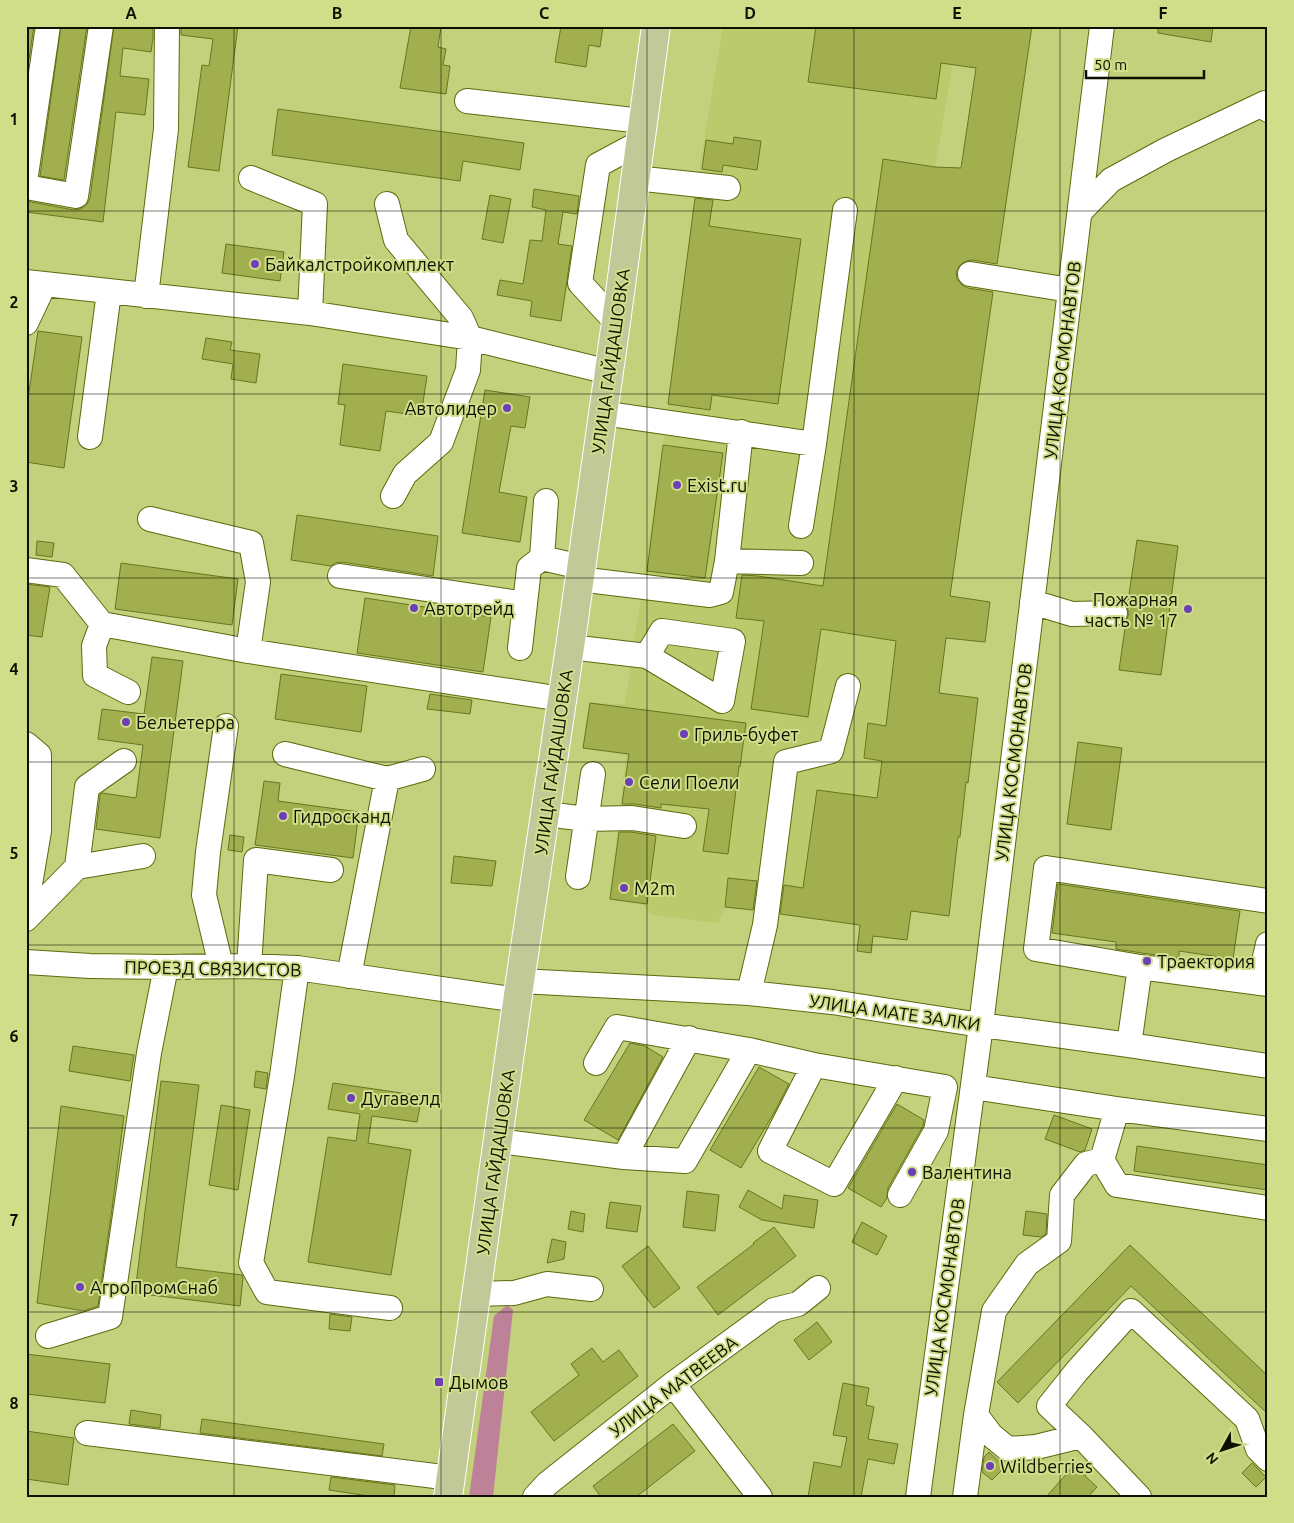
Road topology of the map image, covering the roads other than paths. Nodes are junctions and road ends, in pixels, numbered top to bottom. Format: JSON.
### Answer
{"nodes":[{"id":1,"x":48,"y":26,"type":"edge"},
{"id":2,"x":101,"y":26,"type":"edge"},
{"id":3,"x":167,"y":26,"type":"edge"},
{"id":4,"x":656,"y":26,"type":"edge"},
{"id":5,"x":1102,"y":26,"type":"edge"},
{"id":6,"x":467,"y":101,"type":"dead end"},
{"id":7,"x":1266,"y":106,"type":"edge"},
{"id":8,"x":641,"y":132,"type":"junction"},
{"id":9,"x":26,"y":175,"type":"edge"},
{"id":10,"x":251,"y":178,"type":"dead end"},
{"id":11,"x":636,"y":178,"type":"junction"},
{"id":12,"x":26,"y":187,"type":"edge"},
{"id":13,"x":728,"y":188,"type":"dead end"},
{"id":14,"x":387,"y":204,"type":"dead end"},
{"id":15,"x":846,"y":210,"type":"dead end"},
{"id":16,"x":1080,"y":212,"type":"junction"},
{"id":17,"x":970,"y":274,"type":"dead end"},
{"id":18,"x":35,"y":283,"type":"edge"},
{"id":19,"x":1070,"y":290,"type":"junction"},
{"id":20,"x":109,"y":292,"type":"junction"},
{"id":21,"x":146,"y":296,"type":"junction"},
{"id":22,"x":310,"y":314,"type":"junction"},
{"id":23,"x":616,"y":322,"type":"junction"},
{"id":24,"x":26,"y":323,"type":"edge"},
{"id":25,"x":470,"y":338,"type":"junction"},
{"id":26,"x":608,"y":372,"type":"junction"},
{"id":27,"x":602,"y":413,"type":"junction"},
{"id":28,"x":741,"y":432,"type":"junction"},
{"id":29,"x":90,"y":437,"type":"dead end"},
{"id":30,"x":814,"y":444,"type":"junction"},
{"id":31,"x":393,"y":496,"type":"dead end"},
{"id":32,"x":546,"y":501,"type":"dead end"},
{"id":33,"x":150,"y":519,"type":"dead end"},
{"id":34,"x":801,"y":526,"type":"dead end"},
{"id":35,"x":542,"y":558,"type":"junction"},
{"id":36,"x":727,"y":561,"type":"junction"},
{"id":37,"x":801,"y":563,"type":"dead end"},
{"id":38,"x":26,"y":570,"type":"edge"},
{"id":39,"x":580,"y":573,"type":"junction"},
{"id":40,"x":340,"y":576,"type":"dead end"},
{"id":41,"x":1032,"y":602,"type":"junction"},
{"id":42,"x":525,"y":604,"type":"junction"},
{"id":43,"x":1115,"y":613,"type":"dead end"},
{"id":44,"x":102,"y":624,"type":"junction"},
{"id":45,"x":570,"y":647,"type":"junction"},
{"id":46,"x":520,"y":648,"type":"dead end"},
{"id":47,"x":248,"y":651,"type":"junction"},
{"id":48,"x":647,"y":656,"type":"dead end"},
{"id":49,"x":848,"y":686,"type":"dead end"},
{"id":50,"x":128,"y":692,"type":"dead end"},
{"id":51,"x":562,"y":699,"type":"junction"},
{"id":52,"x":226,"y":726,"type":"dead end"},
{"id":53,"x":26,"y":744,"type":"edge"},
{"id":54,"x":285,"y":754,"type":"dead end"},
{"id":55,"x":124,"y":761,"type":"dead end"},
{"id":56,"x":423,"y":769,"type":"dead end"},
{"id":57,"x":593,"y":774,"type":"dead end"},
{"id":58,"x":387,"y":779,"type":"junction"},
{"id":59,"x":545,"y":814,"type":"junction"},
{"id":60,"x":587,"y":819,"type":"junction"},
{"id":61,"x":684,"y":826,"type":"dead end"},
{"id":62,"x":143,"y":856,"type":"dead end"},
{"id":63,"x":77,"y":866,"type":"junction"},
{"id":64,"x":331,"y":870,"type":"dead end"},
{"id":65,"x":578,"y":877,"type":"dead end"},
{"id":66,"x":1268,"y":901,"type":"edge"},
{"id":67,"x":26,"y":908,"type":"edge"},
{"id":68,"x":26,"y":919,"type":"edge"},
{"id":69,"x":1268,"y":944,"type":"edge"},
{"id":70,"x":26,"y":962,"type":"edge"},
{"id":71,"x":221,"y":966,"type":"junction"},
{"id":72,"x":249,"y":966,"type":"junction"},
{"id":73,"x":166,"y":967,"type":"junction"},
{"id":74,"x":1140,"y":967,"type":"junction"},
{"id":75,"x":297,"y":968,"type":"junction"},
{"id":76,"x":349,"y":976,"type":"junction"},
{"id":77,"x":1263,"y":983,"type":"edge"},
{"id":78,"x":519,"y":991,"type":"junction"},
{"id":79,"x":749,"y":993,"type":"junction"},
{"id":80,"x":981,"y":1025,"type":"junction"},
{"id":81,"x":690,"y":1038,"type":"junction"},
{"id":82,"x":1129,"y":1045,"type":"junction"},
{"id":83,"x":749,"y":1050,"type":"junction"},
{"id":84,"x":596,"y":1063,"type":"dead end"},
{"id":85,"x":814,"y":1065,"type":"junction"},
{"id":86,"x":1268,"y":1066,"type":"edge"},
{"id":87,"x":896,"y":1078,"type":"junction"},
{"id":88,"x":973,"y":1087,"type":"junction"},
{"id":89,"x":1117,"y":1109,"type":"junction"},
{"id":90,"x":1268,"y":1129,"type":"edge"},
{"id":91,"x":498,"y":1141,"type":"junction"},
{"id":92,"x":624,"y":1157,"type":"junction"},
{"id":93,"x":1102,"y":1160,"type":"junction"},
{"id":94,"x":900,"y":1195,"type":"dead end"},
{"id":95,"x":1268,"y":1208,"type":"edge"},
{"id":96,"x":818,"y":1288,"type":"dead end"},
{"id":97,"x":591,"y":1289,"type":"dead end"},
{"id":98,"x":476,"y":1294,"type":"junction"},
{"id":99,"x":390,"y":1308,"type":"dead end"},
{"id":100,"x":48,"y":1336,"type":"dead end"},
{"id":101,"x":673,"y":1384,"type":"junction"},
{"id":102,"x":976,"y":1415,"type":"junction"},
{"id":103,"x":87,"y":1433,"type":"dead end"},
{"id":104,"x":1081,"y":1436,"type":"junction"},
{"id":105,"x":1268,"y":1459,"type":"edge"},
{"id":106,"x":449,"y":1487,"type":"edge"},
{"id":107,"x":1133,"y":1495,"type":"edge"},
{"id":108,"x":535,"y":1497,"type":"edge"},
{"id":109,"x":760,"y":1497,"type":"edge"},
{"id":110,"x":918,"y":1497,"type":"edge"},
{"id":111,"x":965,"y":1497,"type":"edge"}],
"edges":[{"from":1,"to":9,"type":"street"},
{"from":2,"to":12,"type":"street"},
{"from":3,"to":21,"type":"street"},
{"from":4,"to":8,"type":"main road","name":"УЛИЦА ГАЙДАШОВКА"},
{"from":5,"to":16,"type":"street","name":"УЛИЦА КОСМОНАВТОВ"},
{"from":6,"to":8,"type":"street"},
{"from":7,"to":16,"type":"street"},
{"from":8,"to":11,"type":"main road","name":"УЛИЦА ГАЙДАШОВКА"},
{"from":8,"to":23,"type":"street"},
{"from":10,"to":22,"type":"street"},
{"from":11,"to":13,"type":"street"},
{"from":11,"to":23,"type":"main road","name":"УЛИЦА ГАЙДАШОВКА"},
{"from":14,"to":25,"type":"street"},
{"from":15,"to":30,"type":"street"},
{"from":16,"to":19,"type":"street","name":"УЛИЦА КОСМОНАВТОВ"},
{"from":17,"to":19,"type":"street"},
{"from":18,"to":20,"type":"street"},
{"from":18,"to":24,"type":"street"},
{"from":19,"to":41,"type":"street","name":"УЛИЦА КОСМОНАВТОВ"},
{"from":20,"to":21,"type":"street"},
{"from":20,"to":29,"type":"street"},
{"from":21,"to":22,"type":"street"},
{"from":22,"to":25,"type":"street"},
{"from":23,"to":26,"type":"main road","name":"УЛИЦА ГАЙДАШОВКА"},
{"from":25,"to":26,"type":"street"},
{"from":25,"to":31,"type":"street"},
{"from":26,"to":27,"type":"main road","name":"УЛИЦА ГАЙДАШОВКА"},
{"from":27,"to":28,"type":"street"},
{"from":27,"to":39,"type":"main road","name":"УЛИЦА ГАЙДАШОВКА"},
{"from":28,"to":30,"type":"street"},
{"from":28,"to":36,"type":"street"},
{"from":30,"to":34,"type":"street"},
{"from":32,"to":35,"type":"street"},
{"from":33,"to":47,"type":"street"},
{"from":35,"to":39,"type":"street"},
{"from":35,"to":42,"type":"street"},
{"from":36,"to":37,"type":"street"},
{"from":36,"to":39,"type":"street"},
{"from":38,"to":44,"type":"street"},
{"from":39,"to":45,"type":"main road","name":"УЛИЦА ГАЙДАШОВКА"},
{"from":40,"to":42,"type":"street"},
{"from":41,"to":43,"type":"street"},
{"from":41,"to":80,"type":"street","name":"УЛИЦА КОСМОНАВТОВ"},
{"from":42,"to":46,"type":"street"},
{"from":44,"to":47,"type":"street"},
{"from":44,"to":50,"type":"street"},
{"from":45,"to":48,"type":"street"},
{"from":45,"to":51,"type":"main road","name":"УЛИЦА ГАЙДАШОВКА"},
{"from":47,"to":51,"type":"street"},
{"from":49,"to":79,"type":"street"},
{"from":51,"to":59,"type":"main road","name":"УЛИЦА ГАЙДАШОВКА"},
{"from":52,"to":71,"type":"street"},
{"from":53,"to":67,"type":"street"},
{"from":54,"to":58,"type":"street"},
{"from":55,"to":63,"type":"street"},
{"from":56,"to":58,"type":"street"},
{"from":57,"to":60,"type":"street"},
{"from":58,"to":76,"type":"street"},
{"from":59,"to":60,"type":"street"},
{"from":59,"to":78,"type":"main road","name":"УЛИЦА ГАЙДАШОВКА"},
{"from":60,"to":61,"type":"street"},
{"from":60,"to":65,"type":"street"},
{"from":62,"to":63,"type":"street"},
{"from":63,"to":68,"type":"street"},
{"from":64,"to":72,"type":"street"},
{"from":66,"to":74,"type":"street"},
{"from":69,"to":77,"type":"street"},
{"from":70,"to":73,"type":"street","name":"ПРОЕЗД СВЯЗИСТОВ"},
{"from":71,"to":72,"type":"street","name":"ПРОЕЗД СВЯЗИСТОВ"},
{"from":71,"to":73,"type":"street","name":"ПРОЕЗД СВЯЗИСТОВ"},
{"from":72,"to":75,"type":"street","name":"ПРОЕЗД СВЯЗИСТОВ"},
{"from":73,"to":100,"type":"street"},
{"from":74,"to":77,"type":"street"},
{"from":74,"to":82,"type":"street"},
{"from":75,"to":76,"type":"street","name":"ПРОЕЗД СВЯЗИСТОВ"},
{"from":75,"to":99,"type":"street"},
{"from":76,"to":78,"type":"street","name":"ПРОЕЗД СВЯЗИСТОВ"},
{"from":78,"to":79,"type":"street","name":"УЛИЦА МАТЕ ЗАЛКИ"},
{"from":78,"to":91,"type":"main road","name":"УЛИЦА ГАЙДАШОВКА"},
{"from":79,"to":80,"type":"street","name":"УЛИЦА МАТЕ ЗАЛКИ"},
{"from":80,"to":82,"type":"street","name":"УЛИЦА МАТЕ ЗАЛКИ"},
{"from":80,"to":88,"type":"street","name":"УЛИЦА КОСМОНАВТОВ"},
{"from":81,"to":83,"type":"street"},
{"from":81,"to":84,"type":"street"},
{"from":81,"to":92,"type":"street"},
{"from":82,"to":86,"type":"street","name":"УЛИЦА МАТЕ ЗАЛКИ"},
{"from":83,"to":85,"type":"street"},
{"from":83,"to":92,"type":"street"},
{"from":85,"to":87,"type":"street"},
{"from":85,"to":87,"type":"street"},
{"from":87,"to":94,"type":"street"},
{"from":88,"to":89,"type":"street"},
{"from":88,"to":110,"type":"street","name":"УЛИЦА КОСМОНАВТОВ"},
{"from":89,"to":90,"type":"street"},
{"from":89,"to":93,"type":"street"},
{"from":91,"to":92,"type":"street"},
{"from":91,"to":98,"type":"main road","name":"УЛИЦА ГАЙДАШОВКА"},
{"from":93,"to":95,"type":"street"},
{"from":93,"to":102,"type":"street"},
{"from":96,"to":101,"type":"street","name":"УЛИЦА МАТВЕЕВА"},
{"from":97,"to":98,"type":"street"},
{"from":98,"to":106,"type":"main road","name":"УЛИЦА ГАЙДАШОВКА"},
{"from":101,"to":108,"type":"street","name":"УЛИЦА МАТВЕЕВА"},
{"from":101,"to":109,"type":"street"},
{"from":102,"to":104,"type":"street"},
{"from":102,"to":111,"type":"street"},
{"from":103,"to":106,"type":"street"},
{"from":104,"to":105,"type":"street"},
{"from":104,"to":107,"type":"street"}]}
